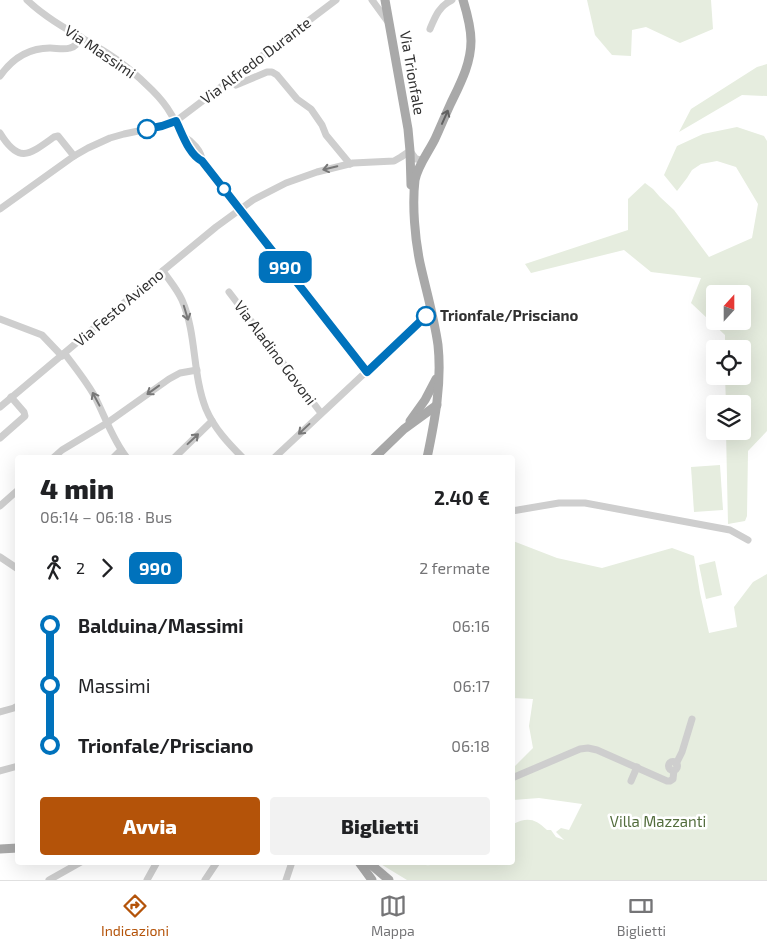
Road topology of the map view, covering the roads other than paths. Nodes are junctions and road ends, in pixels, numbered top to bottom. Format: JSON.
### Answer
{"nodes":[{"id":1,"x":27,"y":0,"type":"edge"},
{"id":2,"x":336,"y":0,"type":"edge"},
{"id":3,"x":372,"y":0,"type":"edge"},
{"id":4,"x":385,"y":0,"type":"edge"},
{"id":5,"x":452,"y":0,"type":"edge"},
{"id":6,"x":463,"y":0,"type":"edge"},
{"id":7,"x":389,"y":23,"type":"junction"},
{"id":8,"x":430,"y":29,"type":"dead end"},
{"id":9,"x":81,"y":37,"type":"junction"},
{"id":10,"x":0,"y":76,"type":"edge"},
{"id":11,"x":236,"y":85,"type":"dead end"},
{"id":12,"x":176,"y":121,"type":"junction"},
{"id":13,"x":0,"y":133,"type":"edge"},
{"id":14,"x":410,"y":151,"type":"junction"},
{"id":15,"x":74,"y":156,"type":"junction"},
{"id":16,"x":422,"y":160,"type":"junction"},
{"id":17,"x":350,"y":164,"type":"junction"},
{"id":18,"x":0,"y":208,"type":"edge"},
{"id":19,"x":240,"y":210,"type":"junction"},
{"id":20,"x":414,"y":210,"type":"junction"},
{"id":21,"x":162,"y":271,"type":"junction"},
{"id":22,"x":228,"y":292,"type":"dead end"},
{"id":23,"x":431,"y":311,"type":"junction"},
{"id":24,"x":0,"y":318,"type":"edge"},
{"id":25,"x":63,"y":355,"type":"junction"},
{"id":26,"x":196,"y":370,"type":"junction"},
{"id":27,"x":367,"y":372,"type":"junction"},
{"id":28,"x":439,"y":374,"type":"junction"},
{"id":29,"x":12,"y":397,"type":"junction"},
{"id":30,"x":437,"y":405,"type":"junction"},
{"id":31,"x":0,"y":407,"type":"edge"},
{"id":32,"x":321,"y":413,"type":"junction"},
{"id":33,"x":212,"y":421,"type":"junction"},
{"id":34,"x":107,"y":423,"type":"junction"},
{"id":35,"x":404,"y":429,"type":"junction"},
{"id":36,"x":0,"y":438,"type":"edge"},
{"id":37,"x":122,"y":450,"type":"junction"},
{"id":38,"x":56,"y":455,"type":"edge"},
{"id":39,"x":116,"y":455,"type":"edge"},
{"id":40,"x":125,"y":455,"type":"edge"},
{"id":41,"x":177,"y":455,"type":"edge"},
{"id":42,"x":240,"y":455,"type":"edge"},
{"id":43,"x":277,"y":455,"type":"edge"},
{"id":44,"x":377,"y":455,"type":"edge"},
{"id":45,"x":429,"y":455,"type":"edge"},
{"id":46,"x":15,"y":493,"type":"edge"},
{"id":47,"x":0,"y":506,"type":"edge"},
{"id":48,"x":515,"y":510,"type":"edge"},
{"id":49,"x":748,"y":540,"type":"dead end"},
{"id":50,"x":0,"y":557,"type":"edge"},
{"id":51,"x":15,"y":567,"type":"edge"},
{"id":52,"x":15,"y":708,"type":"edge"},
{"id":53,"x":0,"y":712,"type":"edge"},
{"id":54,"x":692,"y":719,"type":"dead end"},
{"id":55,"x":15,"y":767,"type":"edge"},
{"id":56,"x":637,"y":767,"type":"junction"},
{"id":57,"x":0,"y":771,"type":"edge"},
{"id":58,"x":515,"y":777,"type":"edge"},
{"id":59,"x":631,"y":780,"type":"dead end"},
{"id":60,"x":0,"y":848,"type":"edge"},
{"id":61,"x":15,"y":848,"type":"edge"},
{"id":62,"x":76,"y":865,"type":"edge"},
{"id":63,"x":155,"y":865,"type":"edge"},
{"id":64,"x":215,"y":865,"type":"edge"},
{"id":65,"x":291,"y":865,"type":"edge"},
{"id":66,"x":361,"y":865,"type":"edge"},
{"id":67,"x":372,"y":865,"type":"edge"},
{"id":68,"x":49,"y":880,"type":"edge"},
{"id":69,"x":147,"y":880,"type":"edge"},
{"id":70,"x":205,"y":880,"type":"edge"},
{"id":71,"x":286,"y":880,"type":"edge"},
{"id":72,"x":372,"y":880,"type":"edge"},
{"id":73,"x":389,"y":880,"type":"edge"}],
"edges":[{"from":1,"to":9,"type":"street","name":"Via Massimi"},
{"from":2,"to":12,"type":"street","name":"Via Alfredo Durante"},
{"from":3,"to":7,"type":"street"},
{"from":4,"to":7,"type":"main road","name":"Via Trionfale"},
{"from":5,"to":8,"type":"street"},
{"from":16,"to":6,"type":"main road","name":"Via Trionfale","one_way":true},
{"from":7,"to":14,"type":"main road","name":"Via Trionfale"},
{"from":9,"to":10,"type":"street"},
{"from":9,"to":12,"type":"street","name":"Via Massimi"},
{"from":11,"to":17,"type":"street"},
{"from":12,"to":15,"type":"street"},
{"from":12,"to":19,"type":"street","name":"Via Massimi"},
{"from":13,"to":15,"type":"street"},
{"from":14,"to":16,"type":"street"},
{"from":14,"to":17,"type":"street","name":"Via Festo Avieno"},
{"from":14,"to":20,"type":"main road","name":"Via Trionfale"},
{"from":15,"to":18,"type":"street"},
{"from":16,"to":20,"type":"main road","name":"Via Trionfale"},
{"from":17,"to":19,"type":"street","name":"Via Festo Avieno","one_way":true},
{"from":19,"to":21,"type":"street","name":"Via Festo Avieno"},
{"from":19,"to":27,"type":"street","name":"Via Massimi"},
{"from":20,"to":23,"type":"main road","name":"Via Trionfale"},
{"from":21,"to":25,"type":"street","name":"Via Festo Avieno"},
{"from":21,"to":26,"type":"street","one_way":true},
{"from":22,"to":32,"type":"street","name":"Via Aladino Govoni"},
{"from":23,"to":27,"type":"street"},
{"from":23,"to":28,"type":"main road","name":"Via Trionfale"},
{"from":24,"to":25,"type":"street"},
{"from":25,"to":29,"type":"street","name":"Via Festo Avieno"},
{"from":34,"to":25,"type":"street","one_way":true},
{"from":26,"to":33,"type":"street"},
{"from":26,"to":34,"type":"street","one_way":true},
{"from":27,"to":32,"type":"street"},
{"from":28,"to":30,"type":"main road","name":"Via Trionfale"},
{"from":28,"to":35,"type":"main road"},
{"from":29,"to":31,"type":"street","name":"Via Festo Avieno"},
{"from":29,"to":36,"type":"street"},
{"from":30,"to":35,"type":"main road"},
{"from":30,"to":45,"type":"main road","name":"Via Trionfale"},
{"from":32,"to":43,"type":"street","one_way":true},
{"from":41,"to":33,"type":"street","one_way":true},
{"from":33,"to":42,"type":"street"},
{"from":34,"to":37,"type":"street"},
{"from":34,"to":38,"type":"street"},
{"from":35,"to":44,"type":"main road"},
{"from":37,"to":39,"type":"street"},
{"from":37,"to":40,"type":"street"},
{"from":46,"to":47,"type":"street"},
{"from":48,"to":49,"type":"street"},
{"from":50,"to":51,"type":"street"},
{"from":52,"to":53,"type":"street"},
{"from":54,"to":56,"type":"street"},
{"from":55,"to":57,"type":"street"},
{"from":56,"to":58,"type":"street"},
{"from":56,"to":59,"type":"street"},
{"from":60,"to":61,"type":"main road"},
{"from":62,"to":68,"type":"street"},
{"from":63,"to":69,"type":"street"},
{"from":64,"to":70,"type":"street"},
{"from":65,"to":71,"type":"street"},
{"from":66,"to":72,"type":"main road"},
{"from":67,"to":73,"type":"main road"}]}
